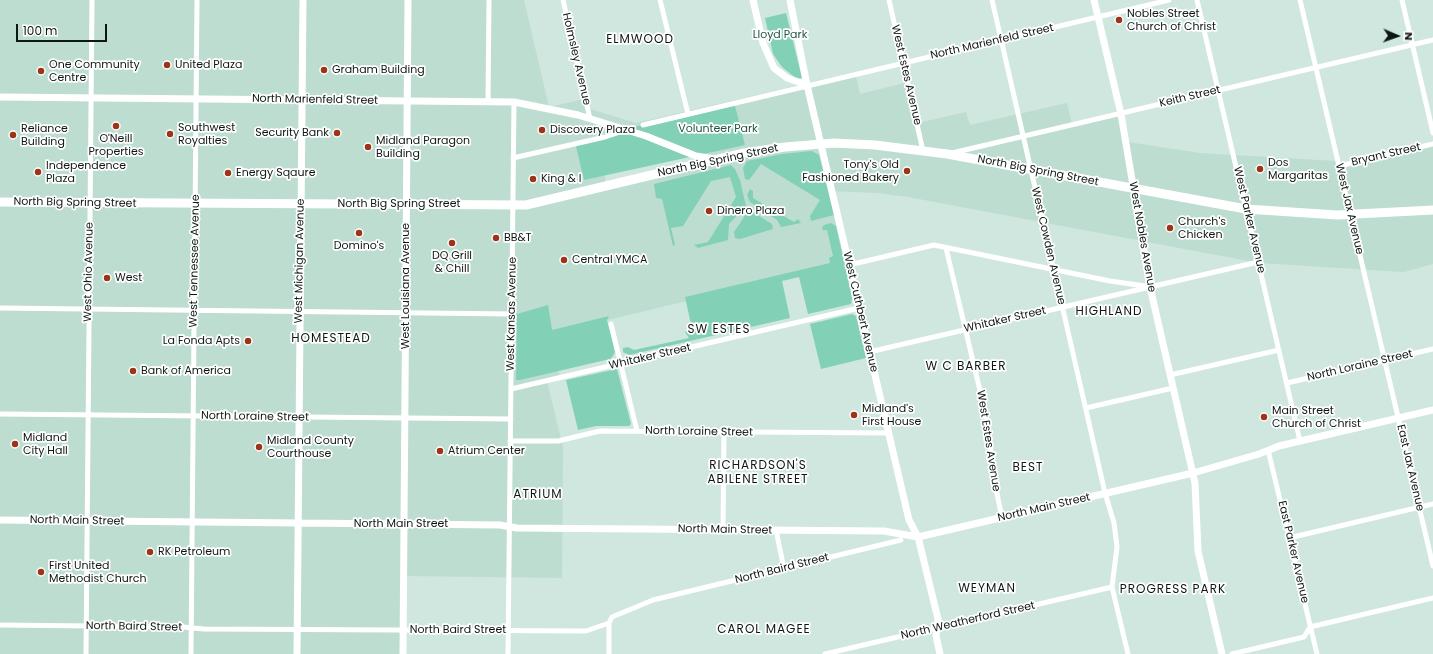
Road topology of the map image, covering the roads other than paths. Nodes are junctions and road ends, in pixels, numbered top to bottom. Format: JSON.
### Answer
{"nodes":[{"id":1,"x":92,"y":0,"type":"edge"},
{"id":2,"x":197,"y":0,"type":"edge"},
{"id":3,"x":303,"y":0,"type":"edge"},
{"id":4,"x":408,"y":0,"type":"edge"},
{"id":5,"x":489,"y":0,"type":"edge"},
{"id":6,"x":562,"y":0,"type":"edge"},
{"id":7,"x":660,"y":0,"type":"edge"},
{"id":8,"x":753,"y":0,"type":"edge"},
{"id":9,"x":790,"y":0,"type":"edge"},
{"id":10,"x":889,"y":0,"type":"edge"},
{"id":11,"x":992,"y":0,"type":"edge"},
{"id":12,"x":1094,"y":0,"type":"edge"},
{"id":13,"x":1169,"y":0,"type":"edge"},
{"id":14,"x":1197,"y":0,"type":"edge"},
{"id":15,"x":1300,"y":0,"type":"edge"},
{"id":16,"x":1402,"y":0,"type":"edge"},
{"id":17,"x":1098,"y":17,"type":"junction"},
{"id":18,"x":1001,"y":40,"type":"junction"},
{"id":19,"x":1433,"y":40,"type":"edge"},
{"id":20,"x":1413,"y":45,"type":"junction"},
{"id":21,"x":903,"y":63,"type":"junction"},
{"id":22,"x":1316,"y":68,"type":"junction"},
{"id":23,"x":807,"y":86,"type":"junction"},
{"id":24,"x":1218,"y":91,"type":"junction"},
{"id":25,"x":0,"y":97,"type":"edge"},
{"id":26,"x":91,"y":98,"type":"junction"},
{"id":27,"x":196,"y":99,"type":"junction"},
{"id":28,"x":302,"y":100,"type":"junction"},
{"id":29,"x":408,"y":101,"type":"junction"},
{"id":30,"x":488,"y":102,"type":"junction"},
{"id":31,"x":514,"y":102,"type":"junction"},
{"id":32,"x":688,"y":114,"type":"junction"},
{"id":33,"x":1121,"y":114,"type":"junction"},
{"id":34,"x":590,"y":119,"type":"junction"},
{"id":35,"x":643,"y":125,"type":"dead end"},
{"id":36,"x":626,"y":130,"type":"junction"},
{"id":37,"x":1433,"y":133,"type":"edge"},
{"id":38,"x":1023,"y":136,"type":"junction"},
{"id":39,"x":820,"y":143,"type":"junction"},
{"id":40,"x":1433,"y":144,"type":"edge"},
{"id":41,"x":924,"y":151,"type":"junction"},
{"id":42,"x":947,"y":154,"type":"junction"},
{"id":43,"x":513,"y":158,"type":"junction"},
{"id":44,"x":716,"y":159,"type":"junction"},
{"id":45,"x":1339,"y":166,"type":"junction"},
{"id":46,"x":1031,"y":170,"type":"junction"},
{"id":47,"x":1134,"y":189,"type":"junction"},
{"id":48,"x":0,"y":202,"type":"edge"},
{"id":49,"x":90,"y":203,"type":"junction"},
{"id":50,"x":196,"y":204,"type":"junction"},
{"id":51,"x":301,"y":204,"type":"junction"},
{"id":52,"x":407,"y":204,"type":"junction"},
{"id":53,"x":512,"y":204,"type":"junction"},
{"id":54,"x":1246,"y":209,"type":"junction"},
{"id":55,"x":1433,"y":210,"type":"edge"},
{"id":56,"x":1350,"y":214,"type":"junction"},
{"id":57,"x":946,"y":248,"type":"junction"},
{"id":58,"x":1258,"y":262,"type":"junction"},
{"id":59,"x":849,"y":264,"type":"junction"},
{"id":60,"x":1054,"y":269,"type":"junction"},
{"id":61,"x":1150,"y":287,"type":"junction"},
{"id":62,"x":1062,"y":307,"type":"junction"},
{"id":63,"x":0,"y":308,"type":"edge"},
{"id":64,"x":859,"y":308,"type":"junction"},
{"id":65,"x":89,"y":309,"type":"junction"},
{"id":66,"x":194,"y":310,"type":"junction"},
{"id":67,"x":300,"y":311,"type":"junction"},
{"id":68,"x":406,"y":312,"type":"junction"},
{"id":69,"x":512,"y":314,"type":"junction"},
{"id":70,"x":611,"y":324,"type":"dead end"},
{"id":71,"x":966,"y":330,"type":"junction"},
{"id":72,"x":1433,"y":349,"type":"edge"},
{"id":73,"x":1279,"y":350,"type":"junction"},
{"id":74,"x":869,"y":352,"type":"junction"},
{"id":75,"x":1384,"y":360,"type":"junction"},
{"id":76,"x":621,"y":364,"type":"junction"},
{"id":77,"x":1170,"y":375,"type":"junction"},
{"id":78,"x":1287,"y":383,"type":"junction"},
{"id":79,"x":1173,"y":388,"type":"junction"},
{"id":80,"x":511,"y":390,"type":"junction"},
{"id":81,"x":1086,"y":408,"type":"junction"},
{"id":82,"x":1433,"y":410,"type":"edge"},
{"id":83,"x":0,"y":414,"type":"edge"},
{"id":84,"x":88,"y":415,"type":"junction"},
{"id":85,"x":194,"y":416,"type":"junction"},
{"id":86,"x":299,"y":417,"type":"junction"},
{"id":87,"x":405,"y":418,"type":"junction"},
{"id":88,"x":1398,"y":418,"type":"junction"},
{"id":89,"x":511,"y":419,"type":"junction"},
{"id":90,"x":637,"y":431,"type":"junction"},
{"id":91,"x":724,"y":432,"type":"junction"},
{"id":92,"x":888,"y":433,"type":"junction"},
{"id":93,"x":510,"y":441,"type":"junction"},
{"id":94,"x":1300,"y":441,"type":"junction"},
{"id":95,"x":1268,"y":450,"type":"junction"},
{"id":96,"x":1193,"y":472,"type":"junction"},
{"id":97,"x":1105,"y":493,"type":"junction"},
{"id":98,"x":1433,"y":504,"type":"edge"},
{"id":99,"x":1419,"y":507,"type":"junction"},
{"id":100,"x":1002,"y":518,"type":"junction"},
{"id":101,"x":0,"y":520,"type":"edge"},
{"id":102,"x":88,"y":521,"type":"junction"},
{"id":103,"x":193,"y":522,"type":"junction"},
{"id":104,"x":298,"y":523,"type":"junction"},
{"id":105,"x":404,"y":524,"type":"junction"},
{"id":106,"x":509,"y":526,"type":"junction"},
{"id":107,"x":723,"y":530,"type":"junction"},
{"id":108,"x":776,"y":530,"type":"junction"},
{"id":109,"x":918,"y":537,"type":"junction"},
{"id":110,"x":1289,"y":538,"type":"junction"},
{"id":111,"x":901,"y":540,"type":"dead end"},
{"id":112,"x":1433,"y":566,"type":"edge"},
{"id":113,"x":784,"y":569,"type":"junction"},
{"id":114,"x":1112,"y":587,"type":"junction"},
{"id":115,"x":1433,"y":598,"type":"edge"},
{"id":116,"x":609,"y":623,"type":"junction"},
{"id":117,"x":0,"y":625,"type":"edge"},
{"id":118,"x":86,"y":626,"type":"junction"},
{"id":119,"x":1310,"y":627,"type":"junction"},
{"id":120,"x":191,"y":628,"type":"junction"},
{"id":121,"x":938,"y":628,"type":"junction"},
{"id":122,"x":297,"y":630,"type":"junction"},
{"id":123,"x":403,"y":630,"type":"junction"},
{"id":124,"x":508,"y":630,"type":"junction"},
{"id":125,"x":86,"y":654,"type":"edge"},
{"id":126,"x":191,"y":654,"type":"edge"},
{"id":127,"x":297,"y":654,"type":"edge"},
{"id":128,"x":403,"y":654,"type":"edge"},
{"id":129,"x":508,"y":654,"type":"edge"},
{"id":130,"x":609,"y":654,"type":"edge"},
{"id":131,"x":825,"y":654,"type":"edge"},
{"id":132,"x":940,"y":654,"type":"edge"},
{"id":133,"x":1128,"y":654,"type":"edge"},
{"id":134,"x":1222,"y":654,"type":"edge"},
{"id":135,"x":1232,"y":654,"type":"edge"},
{"id":136,"x":1317,"y":654,"type":"edge"}],
"edges":[{"from":1,"to":26,"type":"street","name":"West Ohio Avenue"},
{"from":2,"to":27,"type":"street","name":"West Tennessee Avenue"},
{"from":3,"to":28,"type":"street","name":"West Michigan Avenue"},
{"from":4,"to":29,"type":"street","name":"West Louisiana Avenue"},
{"from":5,"to":30,"type":"street"},
{"from":6,"to":34,"type":"street","name":"Holmsley Avenue"},
{"from":7,"to":32,"type":"street"},
{"from":8,"to":23,"type":"street"},
{"from":9,"to":23,"type":"street","name":"West Cuthbert Avenue"},
{"from":10,"to":21,"type":"street","name":"West Estes Avenue"},
{"from":11,"to":18,"type":"street","name":"West Cowden Avenue"},
{"from":12,"to":17,"type":"street","name":"West Nobles Avenue"},
{"from":13,"to":17,"type":"street","name":"North Marienfeld Street"},
{"from":14,"to":24,"type":"street","name":"West Parker Avenue"},
{"from":15,"to":22,"type":"street","name":"West Jax Avenue"},
{"from":16,"to":20,"type":"street"},
{"from":17,"to":18,"type":"street","name":"North Marienfeld Street"},
{"from":17,"to":33,"type":"street","name":"West Nobles Avenue"},
{"from":18,"to":21,"type":"street","name":"North Marienfeld Street"},
{"from":18,"to":38,"type":"street","name":"West Cowden Avenue"},
{"from":19,"to":20,"type":"street","name":"Keith Street"},
{"from":20,"to":22,"type":"street","name":"Keith Street"},
{"from":20,"to":37,"type":"street"},
{"from":21,"to":23,"type":"street","name":"North Marienfeld Street"},
{"from":21,"to":41,"type":"street","name":"West Estes Avenue"},
{"from":22,"to":24,"type":"street","name":"Keith Street"},
{"from":22,"to":45,"type":"street","name":"West Jax Avenue"},
{"from":23,"to":32,"type":"street","name":"North Marienfeld Street"},
{"from":23,"to":39,"type":"street","name":"West Cuthbert Avenue"},
{"from":24,"to":33,"type":"street","name":"Keith Street"},
{"from":24,"to":54,"type":"street","name":"West Parker Avenue"},
{"from":25,"to":26,"type":"street","name":"North Marienfeld Street"},
{"from":26,"to":27,"type":"street","name":"North Marienfeld Street"},
{"from":26,"to":49,"type":"street","name":"West Ohio Avenue"},
{"from":27,"to":28,"type":"street","name":"North Marienfeld Street"},
{"from":27,"to":50,"type":"street","name":"West Tennessee Avenue"},
{"from":28,"to":29,"type":"street","name":"North Marienfeld Street"},
{"from":28,"to":51,"type":"street","name":"West Michigan Avenue"},
{"from":29,"to":30,"type":"street","name":"North Marienfeld Street"},
{"from":29,"to":52,"type":"street","name":"West Louisiana Avenue"},
{"from":30,"to":31,"type":"street","name":"North Marienfeld Street"},
{"from":31,"to":34,"type":"street","name":"North Marienfeld Street"},
{"from":31,"to":43,"type":"street","name":"West Kansas Avenue"},
{"from":32,"to":35,"type":"street","name":"North Marienfeld Street"},
{"from":33,"to":38,"type":"street","name":"Keith Street"},
{"from":33,"to":47,"type":"street","name":"West Nobles Avenue"},
{"from":34,"to":36,"type":"street","name":"North Marienfeld Street"},
{"from":36,"to":43,"type":"street"},
{"from":36,"to":44,"type":"street","name":"North Marienfeld Street"},
{"from":38,"to":42,"type":"street","name":"Keith Street"},
{"from":38,"to":46,"type":"street","name":"West Cowden Avenue"},
{"from":39,"to":41,"type":"highway","name":"North Big Spring Street"},
{"from":39,"to":44,"type":"highway","name":"North Big Spring Street"},
{"from":39,"to":59,"type":"street","name":"West Cuthbert Avenue"},
{"from":40,"to":45,"type":"street","name":"Bryant Street"},
{"from":41,"to":42,"type":"highway","name":"North Big Spring Street"},
{"from":42,"to":46,"type":"highway","name":"North Big Spring Street"},
{"from":43,"to":53,"type":"street","name":"West Kansas Avenue"},
{"from":44,"to":53,"type":"highway","name":"North Big Spring Street"},
{"from":45,"to":56,"type":"street","name":"West Jax Avenue"},
{"from":46,"to":47,"type":"highway","name":"North Big Spring Street"},
{"from":46,"to":60,"type":"street","name":"West Cowden Avenue"},
{"from":47,"to":54,"type":"highway","name":"North Big Spring Street"},
{"from":47,"to":61,"type":"street","name":"West Nobles Avenue"},
{"from":48,"to":49,"type":"highway","name":"North Big Spring Street"},
{"from":49,"to":50,"type":"highway","name":"North Big Spring Street"},
{"from":49,"to":65,"type":"street","name":"West Ohio Avenue"},
{"from":50,"to":51,"type":"highway","name":"North Big Spring Street"},
{"from":50,"to":66,"type":"street","name":"West Tennessee Avenue"},
{"from":51,"to":52,"type":"highway","name":"North Big Spring Street"},
{"from":51,"to":67,"type":"street","name":"West Michigan Avenue"},
{"from":52,"to":53,"type":"highway","name":"North Big Spring Street"},
{"from":52,"to":68,"type":"street","name":"West Louisiana Avenue"},
{"from":53,"to":69,"type":"street","name":"West Kansas Avenue"},
{"from":54,"to":56,"type":"highway","name":"North Big Spring Street"},
{"from":54,"to":58,"type":"street","name":"West Parker Avenue"},
{"from":55,"to":56,"type":"highway","name":"North Big Spring Street"},
{"from":56,"to":75,"type":"street","name":"West Jax Avenue"},
{"from":57,"to":59,"type":"street"},
{"from":57,"to":60,"type":"street"},
{"from":57,"to":71,"type":"street","name":"West Estes Avenue"},
{"from":58,"to":61,"type":"street","name":"Whitaker Street"},
{"from":58,"to":73,"type":"street","name":"West Parker Avenue"},
{"from":59,"to":64,"type":"street","name":"West Cuthbert Avenue"},
{"from":60,"to":61,"type":"street"},
{"from":60,"to":62,"type":"street","name":"West Cowden Avenue"},
{"from":61,"to":62,"type":"street","name":"Whitaker Street"},
{"from":61,"to":77,"type":"street","name":"West Nobles Avenue"},
{"from":62,"to":71,"type":"street","name":"Whitaker Street"},
{"from":62,"to":81,"type":"street","name":"West Cowden Avenue"},
{"from":63,"to":65,"type":"street"},
{"from":64,"to":74,"type":"street","name":"West Cuthbert Avenue"},
{"from":64,"to":76,"type":"street","name":"Whitaker Street"},
{"from":65,"to":66,"type":"street"},
{"from":65,"to":84,"type":"street","name":"West Ohio Avenue"},
{"from":66,"to":67,"type":"street"},
{"from":66,"to":85,"type":"street","name":"West Tennessee Avenue"},
{"from":67,"to":68,"type":"street"},
{"from":67,"to":86,"type":"street","name":"West Michigan Avenue"},
{"from":68,"to":69,"type":"street"},
{"from":68,"to":87,"type":"street","name":"West Louisiana Avenue"},
{"from":69,"to":80,"type":"street","name":"West Kansas Avenue"},
{"from":70,"to":76,"type":"street"},
{"from":71,"to":74,"type":"street","name":"Whitaker Street"},
{"from":71,"to":100,"type":"street","name":"West Estes Avenue"},
{"from":72,"to":75,"type":"street","name":"North Loraine Street"},
{"from":73,"to":77,"type":"street"},
{"from":73,"to":78,"type":"street","name":"West Parker Avenue"},
{"from":74,"to":92,"type":"street","name":"West Cuthbert Avenue"},
{"from":75,"to":78,"type":"street","name":"North Loraine Street"},
{"from":75,"to":88,"type":"street","name":"West Jax Avenue"},
{"from":76,"to":80,"type":"street","name":"Whitaker Street"},
{"from":76,"to":90,"type":"street"},
{"from":77,"to":79,"type":"street","name":"West Nobles Avenue"},
{"from":78,"to":94,"type":"street","name":"West Parker Avenue"},
{"from":79,"to":81,"type":"street"},
{"from":79,"to":96,"type":"street","name":"West Nobles Avenue"},
{"from":80,"to":89,"type":"street","name":"West Kansas Avenue"},
{"from":81,"to":97,"type":"street","name":"West Cowden Avenue"},
{"from":82,"to":88,"type":"street","name":"North Main Street"},
{"from":83,"to":84,"type":"street","name":"North Loraine Street"},
{"from":84,"to":85,"type":"street","name":"North Loraine Street"},
{"from":84,"to":102,"type":"street","name":"West Ohio Avenue"},
{"from":85,"to":86,"type":"street","name":"North Loraine Street"},
{"from":85,"to":103,"type":"street","name":"West Tennessee Avenue"},
{"from":86,"to":87,"type":"street","name":"North Loraine Street"},
{"from":86,"to":104,"type":"street","name":"West Michigan Avenue"},
{"from":87,"to":89,"type":"street","name":"North Loraine Street"},
{"from":87,"to":105,"type":"street","name":"West Louisiana Avenue"},
{"from":88,"to":94,"type":"street","name":"North Main Street"},
{"from":88,"to":99,"type":"street","name":"East Jax Avenue"},
{"from":89,"to":93,"type":"street","name":"West Kansas Avenue"},
{"from":90,"to":91,"type":"street","name":"North Loraine Street"},
{"from":90,"to":93,"type":"street","name":"North Loraine Street"},
{"from":91,"to":92,"type":"street","name":"North Loraine Street"},
{"from":91,"to":107,"type":"street"},
{"from":92,"to":109,"type":"street","name":"West Cuthbert Avenue"},
{"from":93,"to":106,"type":"street","name":"West Kansas Avenue"},
{"from":94,"to":95,"type":"street","name":"North Main Street"},
{"from":95,"to":96,"type":"street","name":"North Main Street"},
{"from":95,"to":110,"type":"street","name":"East Parker Avenue"},
{"from":96,"to":97,"type":"street","name":"North Main Street"},
{"from":96,"to":134,"type":"street","name":"West Nobles Avenue"},
{"from":97,"to":100,"type":"street","name":"North Main Street"},
{"from":97,"to":114,"type":"street","name":"West Cowden Avenue"},
{"from":98,"to":99,"type":"street"},
{"from":99,"to":110,"type":"street"},
{"from":99,"to":112,"type":"street","name":"East Jax Avenue"},
{"from":100,"to":109,"type":"street","name":"North Main Street"},
{"from":101,"to":102,"type":"street","name":"North Main Street"},
{"from":102,"to":103,"type":"street","name":"North Main Street"},
{"from":102,"to":118,"type":"street","name":"West Ohio Avenue"},
{"from":103,"to":104,"type":"street","name":"North Main Street"},
{"from":103,"to":120,"type":"street","name":"West Tennessee Avenue"},
{"from":104,"to":105,"type":"street","name":"North Main Street"},
{"from":104,"to":122,"type":"street","name":"West Michigan Avenue"},
{"from":105,"to":106,"type":"street","name":"North Main Street"},
{"from":105,"to":123,"type":"street","name":"West Louisiana Avenue"},
{"from":106,"to":107,"type":"street","name":"North Main Street"},
{"from":106,"to":124,"type":"street","name":"West Kansas Avenue"},
{"from":107,"to":108,"type":"street","name":"North Main Street"},
{"from":108,"to":109,"type":"street","name":"North Main Street"},
{"from":108,"to":113,"type":"street"},
{"from":109,"to":121,"type":"street","name":"West Cuthbert Avenue"},
{"from":110,"to":119,"type":"street","name":"East Parker Avenue"},
{"from":111,"to":113,"type":"street","name":"North Baird Street"},
{"from":113,"to":116,"type":"street","name":"North Baird Street"},
{"from":114,"to":121,"type":"street","name":"North Weatherford Street"},
{"from":114,"to":133,"type":"street"},
{"from":115,"to":119,"type":"street"},
{"from":116,"to":124,"type":"street","name":"North Baird Street"},
{"from":116,"to":130,"type":"street"},
{"from":117,"to":118,"type":"street","name":"North Baird Street"},
{"from":118,"to":120,"type":"street","name":"North Baird Street"},
{"from":118,"to":125,"type":"street","name":"West Ohio Avenue"},
{"from":119,"to":135,"type":"street"},
{"from":119,"to":136,"type":"street","name":"East Parker Avenue"},
{"from":120,"to":122,"type":"street","name":"North Baird Street"},
{"from":120,"to":126,"type":"street","name":"West Tennessee Avenue"},
{"from":121,"to":131,"type":"street","name":"North Weatherford Street"},
{"from":121,"to":132,"type":"street","name":"West Cuthbert Avenue"},
{"from":122,"to":123,"type":"street","name":"North Baird Street"},
{"from":122,"to":127,"type":"street","name":"West Michigan Avenue"},
{"from":123,"to":124,"type":"street","name":"North Baird Street"},
{"from":123,"to":128,"type":"street","name":"West Louisiana Avenue"},
{"from":124,"to":129,"type":"street","name":"West Kansas Avenue"}]}
